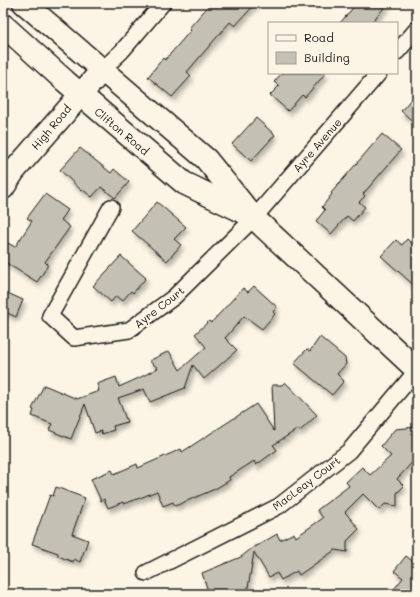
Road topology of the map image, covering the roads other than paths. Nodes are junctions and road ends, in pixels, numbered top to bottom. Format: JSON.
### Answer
{"nodes":[{"id":1,"x":24,"y":3,"type":"edge"},
{"id":2,"x":163,"y":3,"type":"edge"},
{"id":3,"x":3,"y":25,"type":"edge"},
{"id":4,"x":417,"y":29,"type":"edge"},
{"id":5,"x":398,"y":51,"type":"edge"},
{"id":6,"x":103,"y":70,"type":"junction"},
{"id":7,"x":378,"y":74,"type":"edge"},
{"id":8,"x":80,"y":94,"type":"junction"},
{"id":9,"x":3,"y":188,"type":"edge"},
{"id":10,"x":111,"y":207,"type":"dead end"},
{"id":11,"x":254,"y":218,"type":"junction"},
{"id":12,"x":417,"y":370,"type":"edge"},
{"id":13,"x":146,"y":573,"type":"dead end"}],
"edges":[{"from":1,"to":6,"type":"main road","name":"Clifton Road"},
{"from":2,"to":6,"type":"street"},
{"from":3,"to":8,"type":"main road","name":"Clifton Road"},
{"from":4,"to":5,"type":"street"},
{"from":6,"to":8,"type":"main road","name":"High Road"},
{"from":6,"to":11,"type":"main road","name":"Clifton Road"},
{"from":7,"to":11,"type":"street","name":"Ayre Avenue"},
{"from":8,"to":9,"type":"main road","name":"High Road"},
{"from":8,"to":11,"type":"main road","name":"Clifton Road"},
{"from":10,"to":11,"type":"street","name":"Ayre Court"},
{"from":11,"to":12,"type":"main road","name":"Clifton Road"},
{"from":12,"to":13,"type":"street","name":"MacLeay Court"}]}
